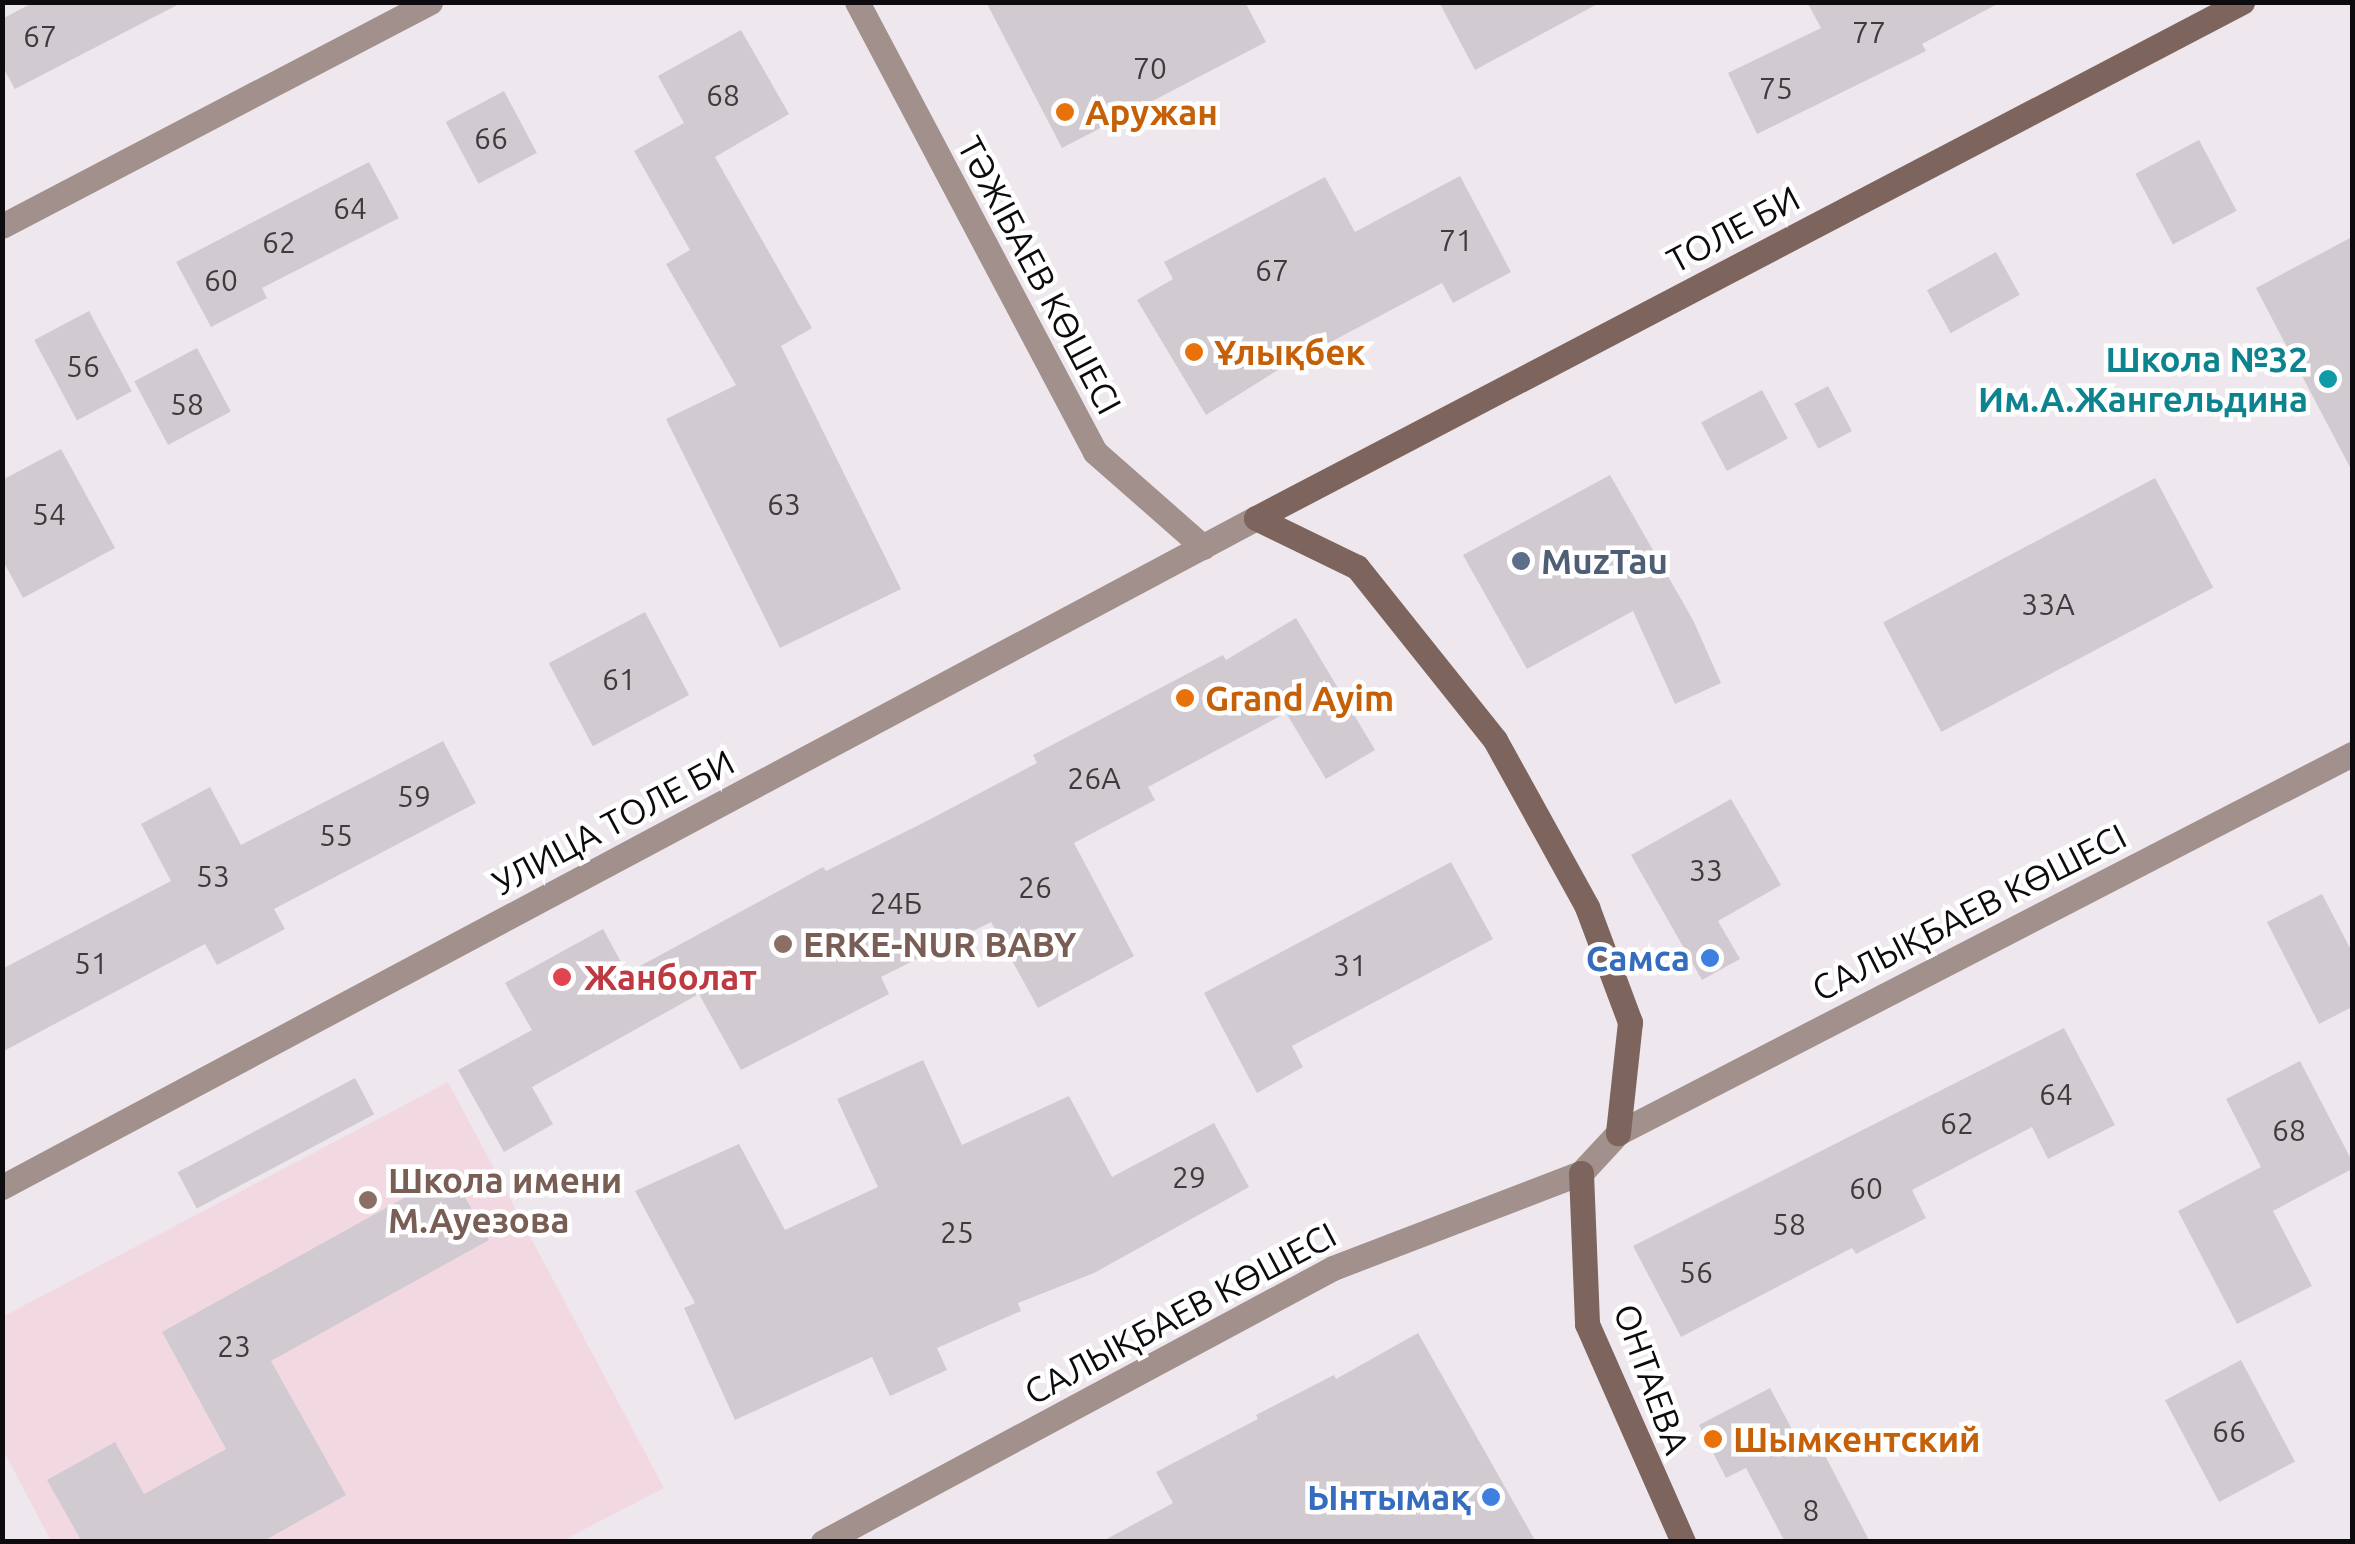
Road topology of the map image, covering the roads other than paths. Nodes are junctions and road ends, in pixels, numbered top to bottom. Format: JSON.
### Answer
{"nodes":[{"id":1,"x":430,"y":2,"type":"edge"},
{"id":2,"x":857,"y":2,"type":"edge"},
{"id":3,"x":2242,"y":2,"type":"edge"},
{"id":4,"x":2,"y":226,"type":"edge"},
{"id":5,"x":1256,"y":518,"type":"junction"},
{"id":6,"x":1203,"y":547,"type":"junction"},
{"id":7,"x":2352,"y":754,"type":"edge"},
{"id":8,"x":1618,"y":1133,"type":"junction"},
{"id":9,"x":1581,"y":1174,"type":"junction"},
{"id":10,"x":2,"y":1188,"type":"edge"},
{"id":11,"x":823,"y":1542,"type":"edge"},
{"id":12,"x":1684,"y":1542,"type":"edge"}],
"edges":[{"from":1,"to":4,"type":"street"},
{"from":2,"to":6,"type":"street","name":"ТӘЖІБАЕВ КӨШЕСІ"},
{"from":3,"to":5,"type":"main road","name":"ТОЛЕ БИ"},
{"from":5,"to":6,"type":"street","name":"УЛИЦА ТОЛЕ БИ"},
{"from":5,"to":8,"type":"main road"},
{"from":6,"to":10,"type":"street","name":"УЛИЦА ТОЛЕ БИ"},
{"from":7,"to":8,"type":"street","name":"САЛЫҚБАЕВ КӨШЕСІ"},
{"from":8,"to":9,"type":"street"},
{"from":9,"to":11,"type":"street","name":"САЛЫҚБАЕВ КӨШЕСІ"},
{"from":9,"to":12,"type":"main road","name":"ОНТАЕВА"}]}
